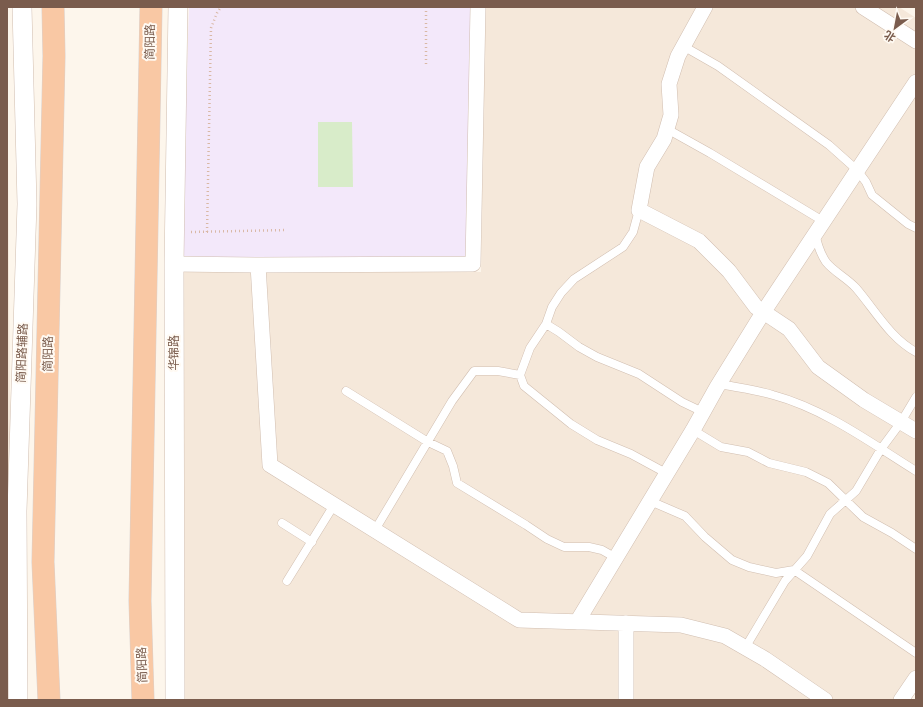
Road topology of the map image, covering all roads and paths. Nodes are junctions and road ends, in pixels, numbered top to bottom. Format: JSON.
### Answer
{"nodes":[{"id":1,"x":22,"y":7,"type":"edge"},
{"id":2,"x":53,"y":7,"type":"edge"},
{"id":3,"x":151,"y":7,"type":"edge"},
{"id":4,"x":178,"y":7,"type":"edge"},
{"id":5,"x":222,"y":7,"type":"edge"},
{"id":6,"x":426,"y":7,"type":"edge"},
{"id":7,"x":478,"y":7,"type":"edge"},
{"id":8,"x":705,"y":7,"type":"edge"},
{"id":9,"x":863,"y":7,"type":"edge"},
{"id":10,"x":916,"y":41,"type":"edge"},
{"id":11,"x":683,"y":46,"type":"junction"},
{"id":12,"x":426,"y":65,"type":"dead end"},
{"id":13,"x":916,"y":82,"type":"edge"},
{"id":14,"x":667,"y":129,"type":"junction"},
{"id":15,"x":857,"y":170,"type":"junction"},
{"id":16,"x":639,"y":210,"type":"junction"},
{"id":17,"x":819,"y":227,"type":"junction"},
{"id":18,"x":916,"y":228,"type":"edge"},
{"id":19,"x":286,"y":230,"type":"dead end"},
{"id":20,"x":174,"y":232,"type":"junction"},
{"id":21,"x":207,"y":232,"type":"junction"},
{"id":22,"x":174,"y":264,"type":"junction"},
{"id":23,"x":258,"y":265,"type":"junction"},
{"id":24,"x":764,"y":312,"type":"junction"},
{"id":25,"x":546,"y":324,"type":"junction"},
{"id":26,"x":916,"y":352,"type":"edge"},
{"id":27,"x":520,"y":375,"type":"junction"},
{"id":28,"x":717,"y":387,"type":"junction"},
{"id":29,"x":346,"y":391,"type":"dead end"},
{"id":30,"x":916,"y":397,"type":"edge"},
{"id":31,"x":703,"y":412,"type":"junction"},
{"id":32,"x":901,"y":422,"type":"junction"},
{"id":33,"x":693,"y":430,"type":"junction"},
{"id":34,"x":916,"y":431,"type":"edge"},
{"id":35,"x":428,"y":442,"type":"junction"},
{"id":36,"x":880,"y":450,"type":"junction"},
{"id":37,"x":916,"y":471,"type":"edge"},
{"id":38,"x":666,"y":473,"type":"junction"},
{"id":39,"x":650,"y":501,"type":"junction"},
{"id":40,"x":845,"y":501,"type":"junction"},
{"id":41,"x":334,"y":505,"type":"junction"},
{"id":42,"x":282,"y":523,"type":"dead end"},
{"id":43,"x":375,"y":530,"type":"junction"},
{"id":44,"x":312,"y":542,"type":"junction"},
{"id":45,"x":916,"y":550,"type":"edge"},
{"id":46,"x":616,"y":558,"type":"junction"},
{"id":47,"x":794,"y":570,"type":"junction"},
{"id":48,"x":287,"y":581,"type":"dead end"},
{"id":49,"x":577,"y":622,"type":"junction"},
{"id":50,"x":626,"y":623,"type":"junction"},
{"id":51,"x":745,"y":648,"type":"junction"},
{"id":52,"x":916,"y":653,"type":"edge"},
{"id":53,"x":916,"y":678,"type":"edge"},
{"id":54,"x":49,"y":697,"type":"edge"},
{"id":55,"x":18,"y":700,"type":"edge"},
{"id":56,"x":143,"y":700,"type":"edge"},
{"id":57,"x":175,"y":700,"type":"edge"},
{"id":58,"x":626,"y":700,"type":"edge"},
{"id":59,"x":825,"y":700,"type":"edge"},
{"id":60,"x":901,"y":700,"type":"edge"}],
"edges":[{"from":1,"to":55,"type":"street","name":"简阳路辅路"},
{"from":2,"to":54,"type":"highway","name":"简阳路"},
{"from":3,"to":56,"type":"highway","name":"简阳路"},
{"from":4,"to":20,"type":"street","name":"华锦路"},
{"from":5,"to":21,"type":"path"},
{"from":6,"to":12,"type":"path"},
{"from":7,"to":23,"type":"street"},
{"from":8,"to":11,"type":"street"},
{"from":9,"to":10,"type":"street"},
{"from":11,"to":14,"type":"street"},
{"from":11,"to":15,"type":"lane"},
{"from":13,"to":15,"type":"street"},
{"from":14,"to":16,"type":"street"},
{"from":14,"to":17,"type":"lane"},
{"from":15,"to":17,"type":"street"},
{"from":15,"to":18,"type":"lane"},
{"from":16,"to":24,"type":"street"},
{"from":16,"to":25,"type":"lane"},
{"from":17,"to":24,"type":"street"},
{"from":17,"to":26,"type":"lane"},
{"from":19,"to":21,"type":"path"},
{"from":20,"to":21,"type":"path"},
{"from":20,"to":22,"type":"street","name":"华锦路"},
{"from":22,"to":23,"type":"street"},
{"from":22,"to":57,"type":"street","name":"华锦路"},
{"from":23,"to":41,"type":"street"},
{"from":24,"to":28,"type":"street"},
{"from":24,"to":32,"type":"street"},
{"from":25,"to":27,"type":"lane"},
{"from":25,"to":31,"type":"lane"},
{"from":27,"to":35,"type":"lane"},
{"from":27,"to":38,"type":"lane"},
{"from":28,"to":31,"type":"street"},
{"from":28,"to":36,"type":"lane"},
{"from":29,"to":35,"type":"lane"},
{"from":30,"to":32,"type":"lane"},
{"from":31,"to":33,"type":"street"},
{"from":32,"to":34,"type":"street"},
{"from":32,"to":36,"type":"lane"},
{"from":33,"to":38,"type":"street"},
{"from":33,"to":40,"type":"lane"},
{"from":35,"to":43,"type":"lane"},
{"from":35,"to":46,"type":"lane"},
{"from":36,"to":37,"type":"lane"},
{"from":36,"to":40,"type":"lane"},
{"from":38,"to":39,"type":"street"},
{"from":39,"to":46,"type":"street"},
{"from":39,"to":47,"type":"lane"},
{"from":40,"to":45,"type":"lane"},
{"from":40,"to":47,"type":"lane"},
{"from":41,"to":43,"type":"street"},
{"from":41,"to":44,"type":"lane"},
{"from":42,"to":44,"type":"lane"},
{"from":43,"to":49,"type":"street"},
{"from":44,"to":48,"type":"lane"},
{"from":46,"to":49,"type":"street"},
{"from":47,"to":51,"type":"lane"},
{"from":47,"to":52,"type":"lane"},
{"from":49,"to":50,"type":"street"},
{"from":50,"to":51,"type":"street"},
{"from":50,"to":58,"type":"street"},
{"from":51,"to":59,"type":"street"},
{"from":53,"to":60,"type":"street"}]}
